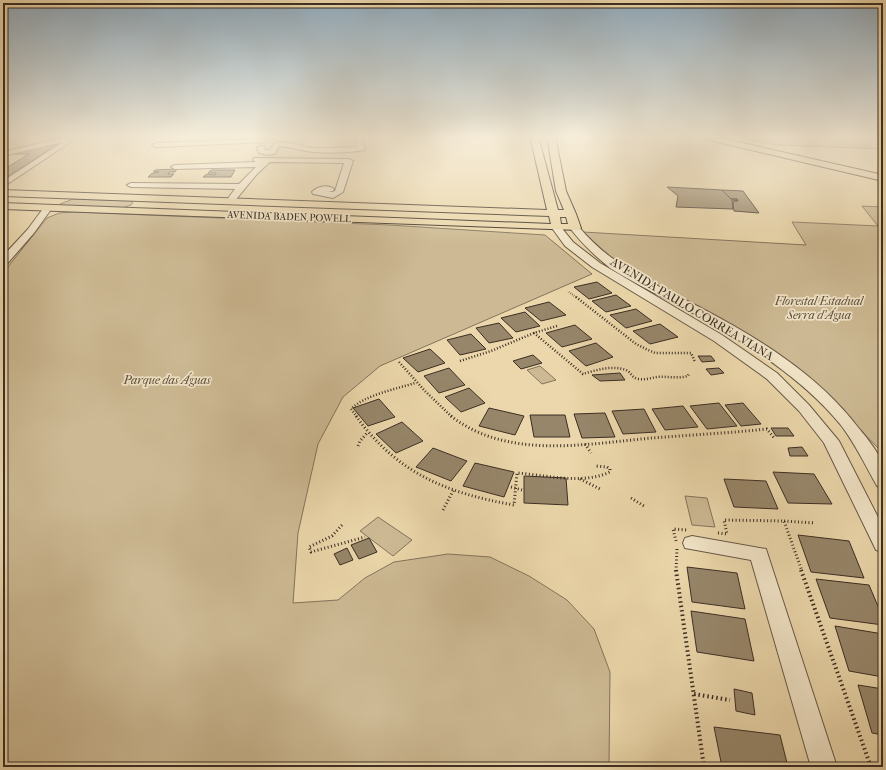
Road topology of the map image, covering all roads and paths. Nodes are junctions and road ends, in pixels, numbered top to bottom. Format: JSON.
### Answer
{"nodes":[{"id":1,"x":23,"y":172,"type":"edge"},
{"id":2,"x":254,"y":172,"type":"edge"},
{"id":3,"x":345,"y":172,"type":"edge"},
{"id":4,"x":542,"y":172,"type":"edge"},
{"id":5,"x":558,"y":172,"type":"edge"},
{"id":6,"x":857,"y":172,"type":"edge"},
{"id":7,"x":883,"y":178,"type":"edge"},
{"id":8,"x":3,"y":185,"type":"edge"},
{"id":9,"x":131,"y":185,"type":"dead end"},
{"id":10,"x":207,"y":186,"type":"junction"},
{"id":11,"x":242,"y":187,"type":"junction"},
{"id":12,"x":330,"y":189,"type":"dead end"},
{"id":13,"x":3,"y":193,"type":"edge"},
{"id":14,"x":89,"y":196,"type":"junction"},
{"id":15,"x":194,"y":200,"type":"junction"},
{"id":16,"x":230,"y":201,"type":"junction"},
{"id":17,"x":3,"y":206,"type":"edge"},
{"id":18,"x":355,"y":206,"type":"junction"},
{"id":19,"x":48,"y":208,"type":"junction"},
{"id":20,"x":552,"y":213,"type":"junction"},
{"id":21,"x":571,"y":214,"type":"junction"},
{"id":22,"x":275,"y":217,"type":"junction"},
{"id":23,"x":557,"y":228,"type":"junction"},
{"id":24,"x":575,"y":228,"type":"junction"},
{"id":25,"x":3,"y":262,"type":"edge"},
{"id":26,"x":569,"y":292,"type":"dead end"},
{"id":27,"x":557,"y":326,"type":"dead end"},
{"id":28,"x":534,"y":333,"type":"junction"},
{"id":29,"x":460,"y":361,"type":"dead end"},
{"id":30,"x":399,"y":362,"type":"dead end"},
{"id":31,"x":695,"y":362,"type":"dead end"},
{"id":32,"x":689,"y":374,"type":"dead end"},
{"id":33,"x":415,"y":383,"type":"dead end"},
{"id":34,"x":368,"y":432,"type":"junction"},
{"id":35,"x":775,"y":439,"type":"dead end"},
{"id":36,"x":585,"y":444,"type":"junction"},
{"id":37,"x":358,"y":446,"type":"dead end"},
{"id":38,"x":591,"y":453,"type":"dead end"},
{"id":39,"x":596,"y":466,"type":"dead end"},
{"id":40,"x":579,"y":478,"type":"junction"},
{"id":41,"x":883,"y":482,"type":"edge"},
{"id":42,"x":511,"y":488,"type":"dead end"},
{"id":43,"x":516,"y":488,"type":"junction"},
{"id":44,"x":600,"y":488,"type":"dead end"},
{"id":45,"x":454,"y":489,"type":"junction"},
{"id":46,"x":522,"y":490,"type":"dead end"},
{"id":47,"x":631,"y":498,"type":"dead end"},
{"id":48,"x":644,"y":506,"type":"dead end"},
{"id":49,"x":443,"y":510,"type":"dead end"},
{"id":50,"x":784,"y":521,"type":"junction"},
{"id":51,"x":815,"y":523,"type":"dead end"},
{"id":52,"x":342,"y":526,"type":"dead end"},
{"id":53,"x":712,"y":532,"type":"dead end"},
{"id":54,"x":365,"y":537,"type":"dead end"},
{"id":55,"x":691,"y":537,"type":"joint"},
{"id":56,"x":883,"y":545,"type":"edge"},
{"id":57,"x":694,"y":694,"type":"junction"},
{"id":58,"x":730,"y":700,"type":"dead end"},
{"id":59,"x":704,"y":767,"type":"edge"},
{"id":60,"x":824,"y":767,"type":"edge"},
{"id":61,"x":871,"y":767,"type":"edge"}],
"edges":[{"from":1,"to":8,"type":"street"},
{"from":2,"to":11,"type":"street"},
{"from":3,"to":12,"type":"street"},
{"from":4,"to":20,"type":"main road"},
{"from":5,"to":21,"type":"main road","name":"AVENIDA PAULO CORREA VIANA"},
{"from":6,"to":7,"type":"main road"},
{"from":9,"to":10,"type":"street"},
{"from":10,"to":11,"type":"street"},
{"from":10,"to":15,"type":"street"},
{"from":11,"to":16,"type":"street"},
{"from":13,"to":14,"type":"main road","name":"AVENIDA BADEN POWELL"},
{"from":14,"to":15,"type":"main road","name":"AVENIDA BADEN POWELL"},
{"from":14,"to":19,"type":"main road"},
{"from":15,"to":16,"type":"main road","name":"AVENIDA BADEN POWELL"},
{"from":16,"to":18,"type":"main road","name":"AVENIDA BADEN POWELL"},
{"from":17,"to":19,"type":"main road","name":"AVENIDA BADEN POWELL"},
{"from":18,"to":20,"type":"main road","name":"AVENIDA BADEN POWELL"},
{"from":18,"to":22,"type":"main road"},
{"from":19,"to":22,"type":"main road","name":"AVENIDA BADEN POWELL"},
{"from":19,"to":25,"type":"street"},
{"from":20,"to":21,"type":"main road","name":"AVENIDA BADEN POWELL"},
{"from":20,"to":23,"type":"main road"},
{"from":21,"to":24,"type":"main road","name":"AVENIDA PAULO CORREA VIANA"},
{"from":22,"to":23,"type":"main road","name":"AVENIDA BADEN POWELL"},
{"from":23,"to":24,"type":"main road","name":"AVENIDA BADEN POWELL"},
{"from":23,"to":56,"type":"street"},
{"from":24,"to":41,"type":"street","name":"AVENIDA PAULO CORREA VIANA"},
{"from":26,"to":31,"type":"path"},
{"from":27,"to":28,"type":"path"},
{"from":28,"to":29,"type":"path"},
{"from":28,"to":32,"type":"path"},
{"from":30,"to":36,"type":"path"},
{"from":33,"to":34,"type":"path"},
{"from":34,"to":37,"type":"path"},
{"from":34,"to":45,"type":"path"},
{"from":35,"to":36,"type":"path"},
{"from":36,"to":38,"type":"path"},
{"from":39,"to":40,"type":"path"},
{"from":40,"to":43,"type":"path"},
{"from":40,"to":44,"type":"path"},
{"from":42,"to":43,"type":"path"},
{"from":43,"to":45,"type":"path"},
{"from":43,"to":46,"type":"path"},
{"from":45,"to":49,"type":"path"},
{"from":47,"to":48,"type":"path"},
{"from":50,"to":51,"type":"path"},
{"from":50,"to":53,"type":"path"},
{"from":50,"to":61,"type":"path"},
{"from":52,"to":54,"type":"path"},
{"from":55,"to":57,"type":"path"},
{"from":55,"to":60,"type":"street"},
{"from":57,"to":58,"type":"path"},
{"from":57,"to":59,"type":"path"}]}
